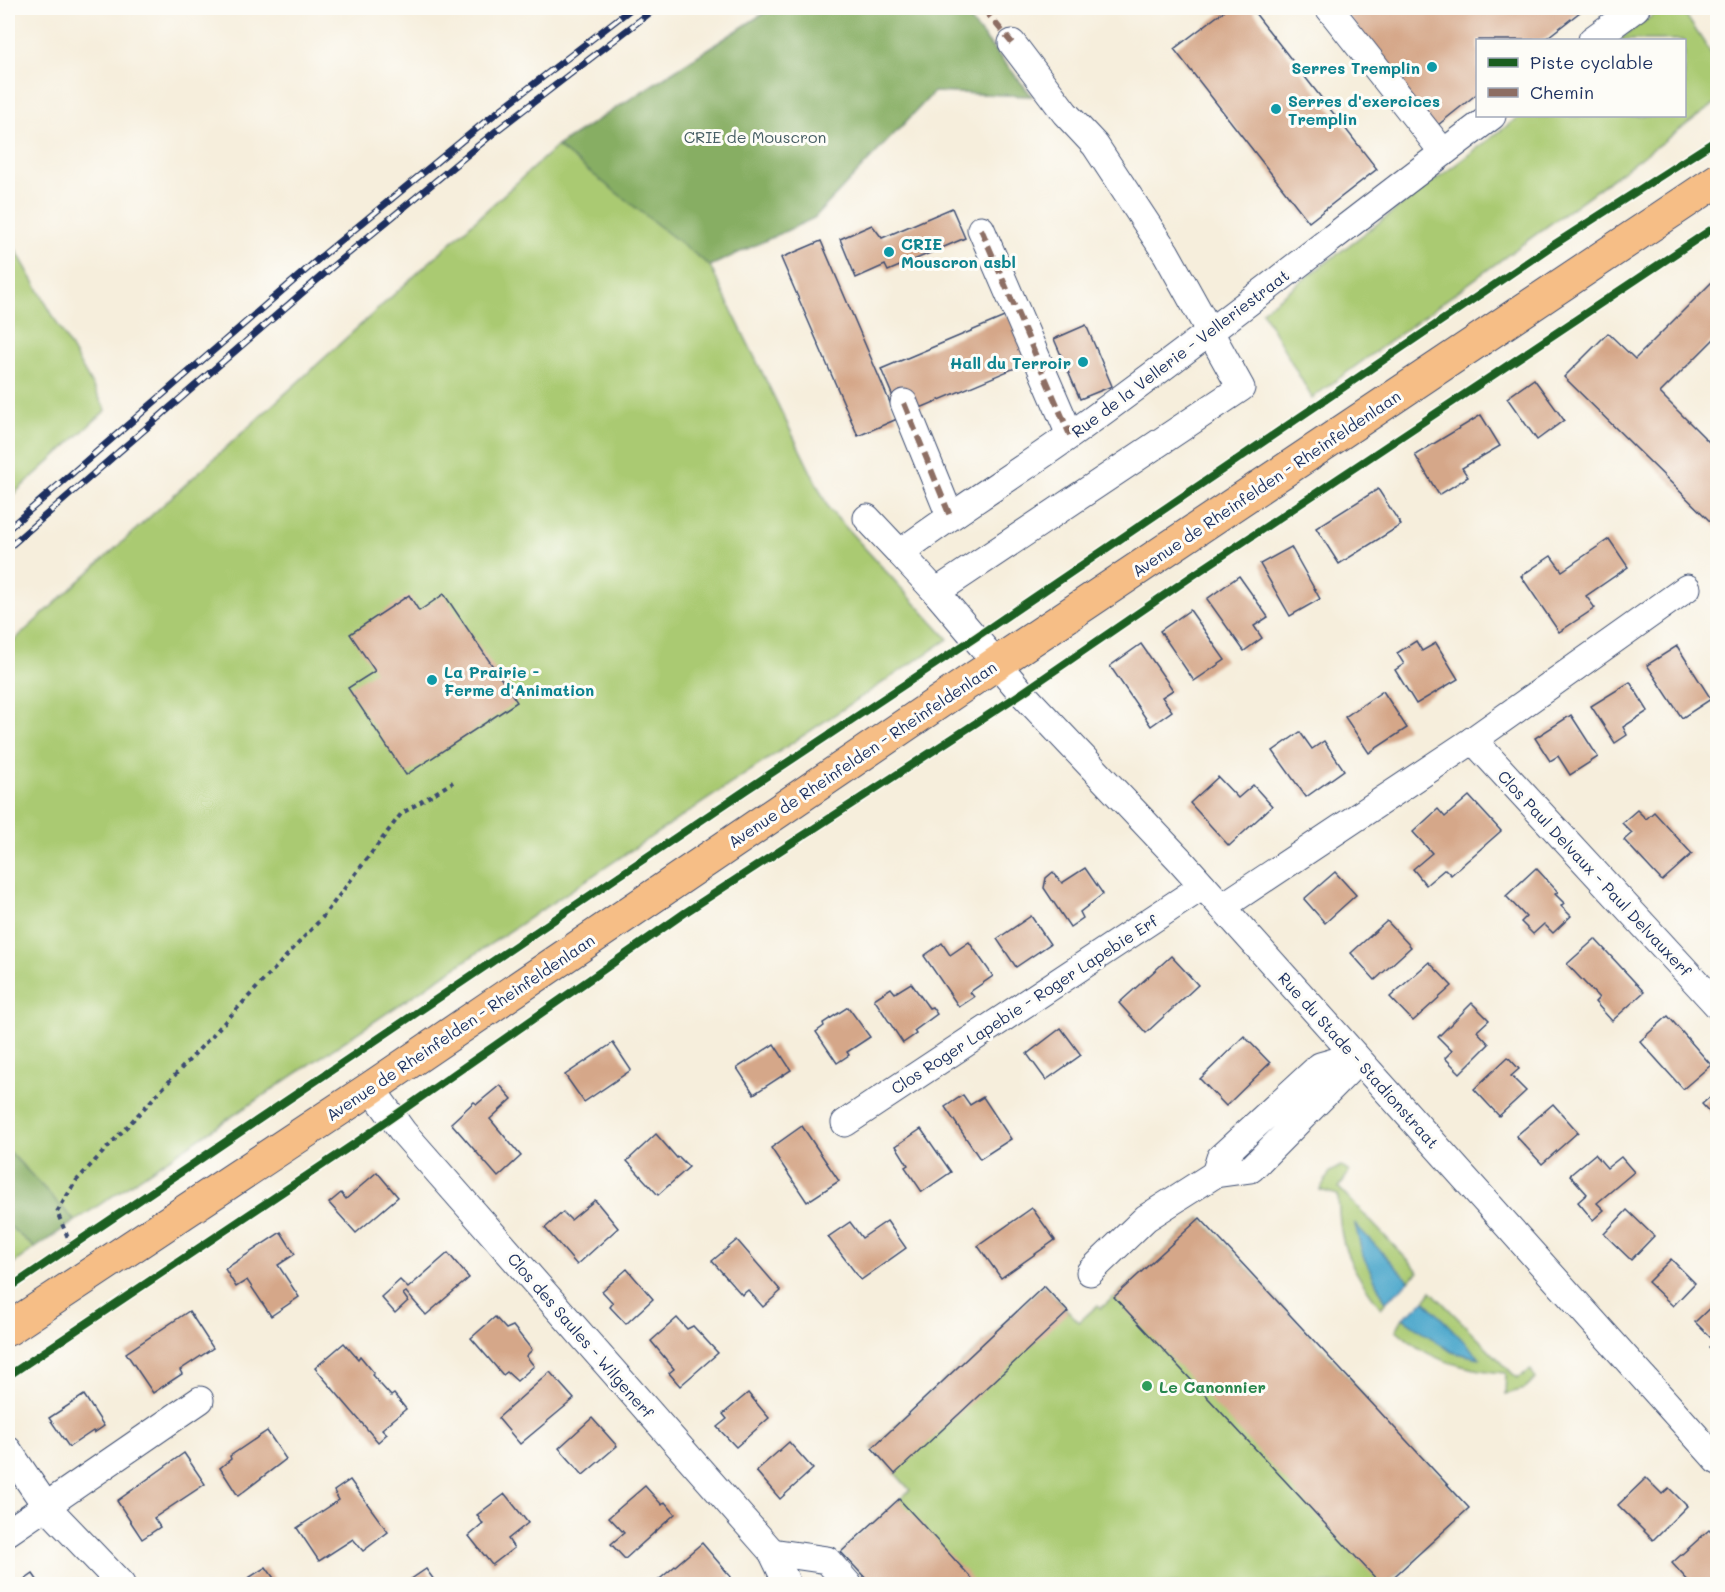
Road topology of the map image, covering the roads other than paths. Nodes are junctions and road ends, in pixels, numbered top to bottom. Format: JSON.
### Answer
{"nodes":[{"id":1,"x":1329,"y":8,"type":"edge"},
{"id":2,"x":1636,"y":8,"type":"edge"},
{"id":3,"x":1593,"y":39,"type":"edge"},
{"id":4,"x":1012,"y":43,"type":"dead end"},
{"id":5,"x":1491,"y":117,"type":"edge"},
{"id":6,"x":1443,"y":152,"type":"junction"},
{"id":7,"x":1718,"y":180,"type":"edge"},
{"id":8,"x":981,"y":229,"type":"dead end"},
{"id":9,"x":1210,"y":332,"type":"junction"},
{"id":10,"x":904,"y":403,"type":"dead end"},
{"id":11,"x":1070,"y":435,"type":"junction"},
{"id":12,"x":950,"y":516,"type":"junction"},
{"id":13,"x":867,"y":518,"type":"dead end"},
{"id":14,"x":900,"y":553,"type":"junction"},
{"id":15,"x":1687,"y":588,"type":"dead end"},
{"id":16,"x":936,"y":592,"type":"junction"},
{"id":17,"x":997,"y":663,"type":"junction"},
{"id":18,"x":1473,"y":740,"type":"junction"},
{"id":19,"x":1203,"y":886,"type":"junction"},
{"id":20,"x":1222,"y":907,"type":"junction"},
{"id":21,"x":1718,"y":1006,"type":"edge"},
{"id":22,"x":1355,"y":1056,"type":"junction"},
{"id":23,"x":371,"y":1088,"type":"junction"},
{"id":24,"x":845,"y":1123,"type":"dead end"},
{"id":25,"x":1090,"y":1272,"type":"dead end"},
{"id":26,"x":8,"y":1329,"type":"edge"},
{"id":27,"x":200,"y":1400,"type":"dead end"},
{"id":28,"x":8,"y":1450,"type":"edge"},
{"id":29,"x":1718,"y":1461,"type":"edge"},
{"id":30,"x":45,"y":1506,"type":"junction"},
{"id":31,"x":8,"y":1532,"type":"edge"},
{"id":32,"x":772,"y":1552,"type":"junction"},
{"id":33,"x":121,"y":1584,"type":"edge"},
{"id":34,"x":783,"y":1584,"type":"edge"},
{"id":35,"x":848,"y":1584,"type":"edge"}],
"edges":[{"from":1,"to":6,"type":"street"},
{"from":2,"to":3,"type":"street"},
{"from":4,"to":9,"type":"street"},
{"from":5,"to":6,"type":"street","name":"Rue de la Vellerie - Velleriestraat"},
{"from":6,"to":9,"type":"street","name":"Rue de la Vellerie - Velleriestraat"},
{"from":7,"to":17,"type":"main road","name":"Avenue de Rheinfelden - Rheinfeldenlaan"},
{"from":8,"to":11,"type":"street"},
{"from":9,"to":11,"type":"street","name":"Rue de la Vellerie - Velleriestraat"},
{"from":9,"to":16,"type":"street"},
{"from":10,"to":12,"type":"street"},
{"from":11,"to":12,"type":"street","name":"Rue de la Vellerie - Velleriestraat"},
{"from":12,"to":14,"type":"street","name":"Rue de la Vellerie - Velleriestraat"},
{"from":13,"to":14,"type":"street"},
{"from":14,"to":16,"type":"street","name":"Rue du Stade - Stadionstraat"},
{"from":15,"to":18,"type":"street"},
{"from":16,"to":17,"type":"street","name":"Rue du Stade - Stadionstraat"},
{"from":17,"to":19,"type":"street","name":"Rue du Stade - Stadionstraat"},
{"from":17,"to":23,"type":"main road","name":"Avenue de Rheinfelden - Rheinfeldenlaan"},
{"from":18,"to":20,"type":"street"},
{"from":18,"to":21,"type":"street","name":"Clos Paul Delvaux - Paul Delvauxerf"},
{"from":19,"to":20,"type":"street","name":"Rue du Stade - Stadionstraat"},
{"from":19,"to":24,"type":"street","name":"Clos Roger Lapebie - Roger Lapebie Erf"},
{"from":20,"to":22,"type":"street","name":"Rue du Stade - Stadionstraat"},
{"from":22,"to":25,"type":"street"},
{"from":22,"to":29,"type":"street","name":"Rue du Stade - Stadionstraat"},
{"from":23,"to":26,"type":"main road","name":"Avenue de Rheinfelden - Rheinfeldenlaan"},
{"from":23,"to":32,"type":"street","name":"Clos des Saules - Wilgenerf"},
{"from":27,"to":30,"type":"street"},
{"from":28,"to":30,"type":"street"},
{"from":30,"to":31,"type":"street"},
{"from":30,"to":33,"type":"street"},
{"from":32,"to":34,"type":"street","name":"Clos des Saules - Wilgenerf"},
{"from":32,"to":35,"type":"street"}]}
